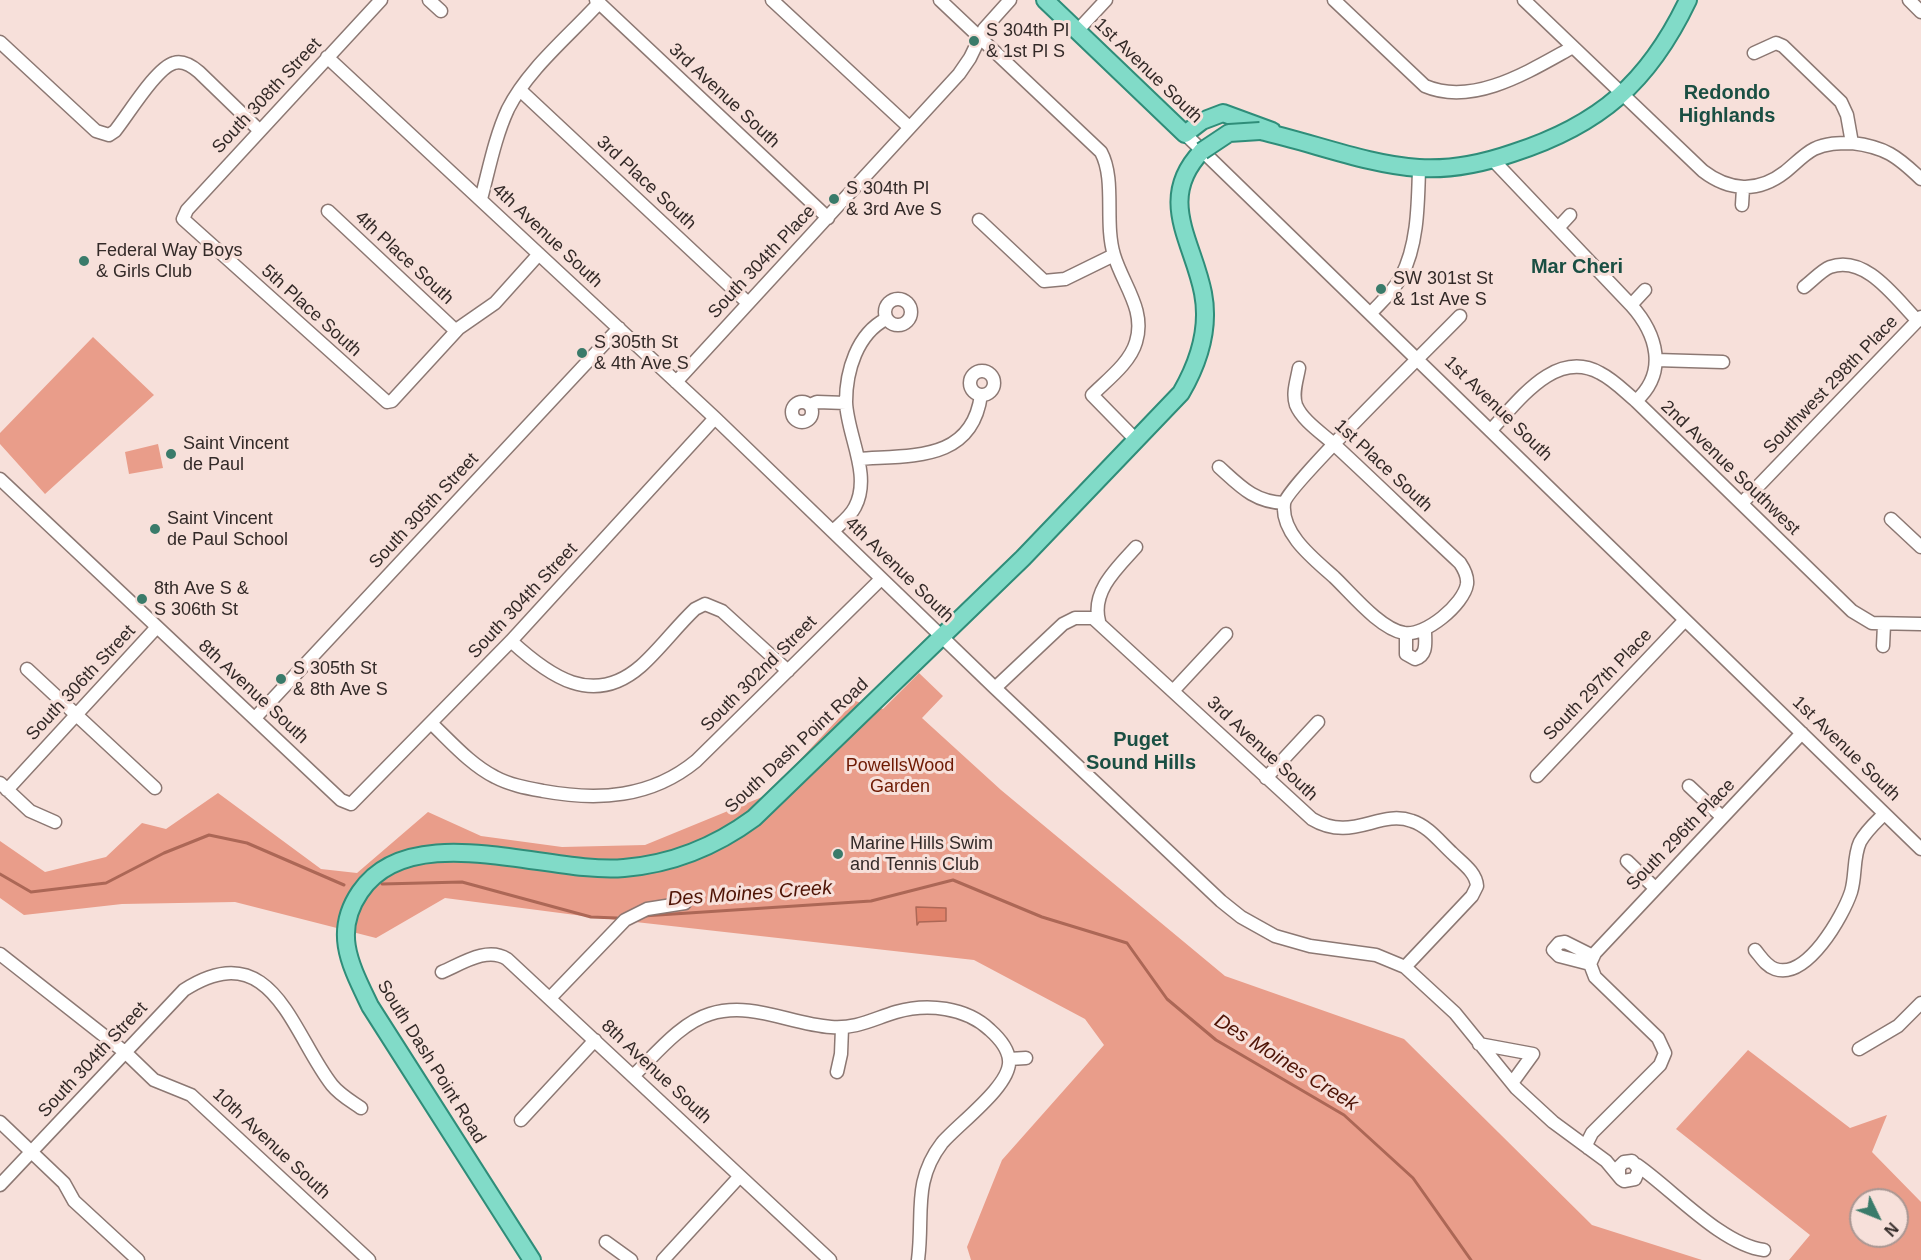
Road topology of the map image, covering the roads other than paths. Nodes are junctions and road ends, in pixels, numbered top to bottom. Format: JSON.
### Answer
{"nodes":[{"id":1,"x":381,"y":0,"type":"edge"},
{"id":2,"x":429,"y":0,"type":"edge"},
{"id":3,"x":772,"y":0,"type":"edge"},
{"id":4,"x":939,"y":0,"type":"edge"},
{"id":5,"x":1011,"y":0,"type":"edge"},
{"id":6,"x":1045,"y":0,"type":"edge"},
{"id":7,"x":1106,"y":0,"type":"edge"},
{"id":8,"x":1334,"y":0,"type":"edge"},
{"id":9,"x":1524,"y":0,"type":"edge"},
{"id":10,"x":1688,"y":0,"type":"edge"},
{"id":11,"x":1909,"y":0,"type":"edge"},
{"id":12,"x":598,"y":2,"type":"edge"},
{"id":13,"x":441,"y":11,"type":"dead end"},
{"id":14,"x":1921,"y":12,"type":"edge"},
{"id":15,"x":1078,"y":30,"type":"junction"},
{"id":16,"x":979,"y":37,"type":"junction"},
{"id":17,"x":0,"y":42,"type":"edge"},
{"id":18,"x":1573,"y":47,"type":"junction"},
{"id":19,"x":1754,"y":53,"type":"dead end"},
{"id":20,"x":327,"y":57,"type":"junction"},
{"id":21,"x":520,"y":90,"type":"junction"},
{"id":22,"x":1624,"y":95,"type":"junction"},
{"id":23,"x":909,"y":127,"type":"junction"},
{"id":24,"x":259,"y":130,"type":"junction"},
{"id":25,"x":1185,"y":134,"type":"junction"},
{"id":26,"x":1287,"y":137,"type":"junction"},
{"id":27,"x":1851,"y":143,"type":"junction"},
{"id":28,"x":1493,"y":160,"type":"junction"},
{"id":29,"x":1419,"y":168,"type":"junction"},
{"id":30,"x":1921,"y":179,"type":"edge"},
{"id":31,"x":1743,"y":188,"type":"junction"},
{"id":32,"x":481,"y":199,"type":"junction"},
{"id":33,"x":1743,"y":205,"type":"dead end"},
{"id":34,"x":328,"y":211,"type":"dead end"},
{"id":35,"x":1570,"y":215,"type":"dead end"},
{"id":36,"x":828,"y":218,"type":"junction"},
{"id":37,"x":183,"y":219,"type":"joint"},
{"id":38,"x":979,"y":220,"type":"dead end"},
{"id":39,"x":1558,"y":228,"type":"junction"},
{"id":40,"x":539,"y":254,"type":"junction"},
{"id":41,"x":1114,"y":255,"type":"junction"},
{"id":42,"x":1804,"y":287,"type":"dead end"},
{"id":43,"x":1645,"y":290,"type":"dead end"},
{"id":44,"x":748,"y":303,"type":"junction"},
{"id":45,"x":1631,"y":305,"type":"junction"},
{"id":46,"x":1371,"y":313,"type":"junction"},
{"id":47,"x":1460,"y":316,"type":"dead end"},
{"id":48,"x":886,"y":318,"type":"dead end"},
{"id":49,"x":1919,"y":319,"type":"edge"},
{"id":50,"x":619,"y":328,"type":"junction"},
{"id":51,"x":456,"y":331,"type":"junction"},
{"id":52,"x":1418,"y":359,"type":"junction"},
{"id":53,"x":1656,"y":360,"type":"junction"},
{"id":54,"x":1723,"y":362,"type":"dead end"},
{"id":55,"x":1299,"y":368,"type":"dead end"},
{"id":56,"x":676,"y":382,"type":"junction"},
{"id":57,"x":981,"y":394,"type":"dead end"},
{"id":58,"x":1636,"y":401,"type":"junction"},
{"id":59,"x":846,"y":403,"type":"junction"},
{"id":60,"x":810,"y":405,"type":"dead end"},
{"id":61,"x":715,"y":418,"type":"junction"},
{"id":62,"x":1491,"y":430,"type":"junction"},
{"id":63,"x":1137,"y":441,"type":"junction"},
{"id":64,"x":1334,"y":444,"type":"junction"},
{"id":65,"x":858,"y":459,"type":"junction"},
{"id":66,"x":1219,"y":467,"type":"dead end"},
{"id":67,"x":0,"y":479,"type":"edge"},
{"id":68,"x":1284,"y":502,"type":"junction"},
{"id":69,"x":1742,"y":503,"type":"junction"},
{"id":70,"x":1892,"y":519,"type":"dead end"},
{"id":71,"x":833,"y":531,"type":"junction"},
{"id":72,"x":1136,"y":547,"type":"dead end"},
{"id":73,"x":1921,"y":547,"type":"edge"},
{"id":74,"x":881,"y":579,"type":"junction"},
{"id":75,"x":1685,"y":620,"type":"junction"},
{"id":76,"x":1099,"y":621,"type":"junction"},
{"id":77,"x":1921,"y":624,"type":"edge"},
{"id":78,"x":1884,"y":625,"type":"junction"},
{"id":79,"x":157,"y":627,"type":"junction"},
{"id":80,"x":1415,"y":633,"type":"junction"},
{"id":81,"x":1226,"y":634,"type":"dead end"},
{"id":82,"x":940,"y":635,"type":"junction"},
{"id":83,"x":511,"y":641,"type":"junction"},
{"id":84,"x":1883,"y":646,"type":"dead end"},
{"id":85,"x":27,"y":669,"type":"dead end"},
{"id":86,"x":788,"y":671,"type":"junction"},
{"id":87,"x":995,"y":688,"type":"junction"},
{"id":88,"x":1173,"y":691,"type":"junction"},
{"id":89,"x":76,"y":715,"type":"junction"},
{"id":90,"x":255,"y":718,"type":"junction"},
{"id":91,"x":1318,"y":722,"type":"dead end"},
{"id":92,"x":432,"y":724,"type":"junction"},
{"id":93,"x":1802,"y":733,"type":"junction"},
{"id":94,"x":1537,"y":776,"type":"dead end"},
{"id":95,"x":1266,"y":778,"type":"junction"},
{"id":96,"x":1689,"y":786,"type":"dead end"},
{"id":97,"x":4,"y":787,"type":"edge"},
{"id":98,"x":155,"y":788,"type":"dead end"},
{"id":99,"x":351,"y":804,"type":"joint"},
{"id":100,"x":1884,"y":814,"type":"junction"},
{"id":101,"x":1722,"y":817,"type":"junction"},
{"id":102,"x":55,"y":822,"type":"dead end"},
{"id":103,"x":1921,"y":849,"type":"edge"},
{"id":104,"x":1627,"y":861,"type":"dead end"},
{"id":105,"x":1655,"y":888,"type":"junction"},
{"id":106,"x":685,"y":903,"type":"dead end"},
{"id":107,"x":1755,"y":950,"type":"dead end"},
{"id":108,"x":0,"y":954,"type":"edge"},
{"id":109,"x":1404,"y":967,"type":"junction"},
{"id":110,"x":442,"y":972,"type":"dead end"},
{"id":111,"x":550,"y":998,"type":"junction"},
{"id":112,"x":1921,"y":1004,"type":"edge"},
{"id":113,"x":842,"y":1028,"type":"junction"},
{"id":114,"x":595,"y":1040,"type":"junction"},
{"id":115,"x":1479,"y":1044,"type":"junction"},
{"id":116,"x":1859,"y":1049,"type":"dead end"},
{"id":117,"x":126,"y":1053,"type":"junction"},
{"id":118,"x":1026,"y":1058,"type":"dead end"},
{"id":119,"x":1009,"y":1059,"type":"junction"},
{"id":120,"x":837,"y":1072,"type":"dead end"},
{"id":121,"x":633,"y":1076,"type":"junction"},
{"id":122,"x":1512,"y":1083,"type":"junction"},
{"id":123,"x":361,"y":1108,"type":"dead end"},
{"id":124,"x":521,"y":1120,"type":"dead end"},
{"id":125,"x":0,"y":1122,"type":"edge"},
{"id":126,"x":1588,"y":1148,"type":"junction"},
{"id":127,"x":31,"y":1151,"type":"junction"},
{"id":128,"x":1606,"y":1161,"type":"junction"},
{"id":129,"x":1624,"y":1162,"type":"junction"},
{"id":130,"x":1637,"y":1166,"type":"junction"},
{"id":131,"x":740,"y":1176,"type":"junction"},
{"id":132,"x":1619,"y":1176,"type":"junction"},
{"id":133,"x":1635,"y":1179,"type":"junction"},
{"id":134,"x":1658,"y":1180,"type":"junction"},
{"id":135,"x":0,"y":1185,"type":"edge"},
{"id":136,"x":606,"y":1242,"type":"dead end"},
{"id":137,"x":1764,"y":1250,"type":"dead end"},
{"id":138,"x":138,"y":1260,"type":"edge"},
{"id":139,"x":369,"y":1260,"type":"edge"},
{"id":140,"x":532,"y":1260,"type":"edge"},
{"id":141,"x":631,"y":1260,"type":"edge"},
{"id":142,"x":663,"y":1260,"type":"edge"},
{"id":143,"x":830,"y":1260,"type":"edge"},
{"id":144,"x":918,"y":1260,"type":"edge"}],
"edges":[{"from":1,"to":20,"type":"street","name":"South 308th Street"},
{"from":2,"to":13,"type":"street"},
{"from":3,"to":23,"type":"street"},
{"from":4,"to":16,"type":"street"},
{"from":5,"to":16,"type":"street","name":"South 304th Place"},
{"from":6,"to":15,"type":"main road","name":"1st Avenue South"},
{"from":7,"to":15,"type":"street"},
{"from":8,"to":18,"type":"street"},
{"from":9,"to":18,"type":"street"},
{"from":10,"to":22,"type":"main road"},
{"from":11,"to":14,"type":"street"},
{"from":12,"to":21,"type":"street"},
{"from":12,"to":36,"type":"street","name":"3rd Avenue South"},
{"from":15,"to":25,"type":"main road","name":"1st Avenue South"},
{"from":16,"to":23,"type":"street","name":"South 304th Place"},
{"from":16,"to":41,"type":"street"},
{"from":17,"to":24,"type":"street"},
{"from":18,"to":22,"type":"street"},
{"from":19,"to":27,"type":"street"},
{"from":20,"to":24,"type":"street","name":"South 308th Street"},
{"from":20,"to":32,"type":"street","name":"4th Avenue South"},
{"from":21,"to":32,"type":"street"},
{"from":21,"to":44,"type":"street","name":"3rd Place South"},
{"from":22,"to":28,"type":"main road"},
{"from":22,"to":31,"type":"street"},
{"from":23,"to":36,"type":"street","name":"South 304th Place"},
{"from":24,"to":37,"type":"street","name":"South 308th Street"},
{"from":25,"to":26,"type":"main road"},
{"from":25,"to":46,"type":"street","name":"1st Avenue South"},
{"from":26,"to":29,"type":"main road"},
{"from":26,"to":63,"type":"main road","name":"South Dash Point Road","bridge":true},
{"from":27,"to":30,"type":"street"},
{"from":27,"to":31,"type":"street"},
{"from":28,"to":29,"type":"main road"},
{"from":28,"to":39,"type":"street","name":"2nd Avenue Southwest"},
{"from":29,"to":46,"type":"street"},
{"from":31,"to":33,"type":"street"},
{"from":32,"to":40,"type":"street","name":"4th Avenue South"},
{"from":34,"to":51,"type":"street","name":"4th Place South"},
{"from":35,"to":39,"type":"street"},
{"from":36,"to":44,"type":"street","name":"South 304th Place"},
{"from":37,"to":51,"type":"street","name":"5th Place South"},
{"from":38,"to":41,"type":"street"},
{"from":39,"to":45,"type":"street","name":"2nd Avenue Southwest"},
{"from":40,"to":50,"type":"street","name":"4th Avenue South"},
{"from":40,"to":51,"type":"street"},
{"from":41,"to":63,"type":"street"},
{"from":42,"to":49,"type":"street"},
{"from":43,"to":45,"type":"street"},
{"from":44,"to":56,"type":"street","name":"South 304th Place"},
{"from":45,"to":53,"type":"street","name":"2nd Avenue Southwest"},
{"from":46,"to":52,"type":"street","name":"1st Avenue South"},
{"from":47,"to":52,"type":"street"},
{"from":48,"to":59,"type":"street"},
{"from":49,"to":69,"type":"street","name":"Southwest 298th Place"},
{"from":50,"to":56,"type":"street","name":"4th Avenue South"},
{"from":50,"to":90,"type":"street","name":"South 305th Street"},
{"from":52,"to":62,"type":"street","name":"1st Avenue South"},
{"from":52,"to":64,"type":"street"},
{"from":53,"to":54,"type":"street"},
{"from":53,"to":58,"type":"street","name":"2nd Avenue Southwest"},
{"from":55,"to":64,"type":"street","name":"1st Place South"},
{"from":56,"to":61,"type":"street","name":"4th Avenue South"},
{"from":57,"to":65,"type":"street"},
{"from":58,"to":62,"type":"street"},
{"from":58,"to":69,"type":"street","name":"2nd Avenue Southwest"},
{"from":59,"to":60,"type":"street"},
{"from":59,"to":65,"type":"street"},
{"from":61,"to":71,"type":"street","name":"4th Avenue South"},
{"from":61,"to":83,"type":"street","name":"South 304th Street"},
{"from":62,"to":75,"type":"street","name":"1st Avenue South"},
{"from":63,"to":82,"type":"main road","name":"South Dash Point Road"},
{"from":64,"to":68,"type":"street"},
{"from":64,"to":80,"type":"street","name":"1st Place South"},
{"from":65,"to":71,"type":"street"},
{"from":66,"to":68,"type":"street"},
{"from":67,"to":79,"type":"street","name":"8th Avenue South"},
{"from":68,"to":80,"type":"street"},
{"from":69,"to":78,"type":"street","name":"2nd Avenue Southwest"},
{"from":70,"to":73,"type":"street"},
{"from":71,"to":74,"type":"street","name":"4th Avenue South"},
{"from":72,"to":76,"type":"street"},
{"from":74,"to":82,"type":"street","name":"4th Avenue South"},
{"from":74,"to":86,"type":"street","name":"South 302nd Street"},
{"from":75,"to":93,"type":"street","name":"1st Avenue South"},
{"from":75,"to":94,"type":"street","name":"South 297th Place"},
{"from":76,"to":87,"type":"street"},
{"from":76,"to":88,"type":"street","name":"3rd Avenue South"},
{"from":77,"to":78,"type":"street","name":"2nd Avenue Southwest"},
{"from":78,"to":84,"type":"street"},
{"from":79,"to":89,"type":"street","name":"South 306th Street"},
{"from":79,"to":90,"type":"street","name":"8th Avenue South"},
{"from":80,"to":80,"type":"street"},
{"from":81,"to":88,"type":"street"},
{"from":82,"to":87,"type":"street","name":"4th Avenue South"},
{"from":82,"to":140,"type":"main road","name":"South Dash Point Road"},
{"from":83,"to":86,"type":"street"},
{"from":83,"to":92,"type":"street","name":"South 304th Street"},
{"from":85,"to":89,"type":"street"},
{"from":86,"to":92,"type":"street","name":"South 302nd Street"},
{"from":87,"to":109,"type":"street","name":"4th Avenue South"},
{"from":88,"to":95,"type":"street","name":"3rd Avenue South"},
{"from":89,"to":97,"type":"street","name":"South 306th Street"},
{"from":89,"to":98,"type":"street"},
{"from":90,"to":99,"type":"street","name":"8th Avenue South"},
{"from":91,"to":95,"type":"street"},
{"from":92,"to":99,"type":"street","name":"South 304th Street"},
{"from":93,"to":100,"type":"street","name":"1st Avenue South"},
{"from":93,"to":101,"type":"street","name":"South 296th Place"},
{"from":95,"to":109,"type":"street","name":"3rd Avenue South"},
{"from":96,"to":101,"type":"street"},
{"from":97,"to":102,"type":"street"},
{"from":100,"to":103,"type":"street","name":"1st Avenue South"},
{"from":100,"to":107,"type":"street"},
{"from":101,"to":105,"type":"street","name":"South 296th Place"},
{"from":104,"to":105,"type":"street"},
{"from":105,"to":126,"type":"street","name":"South 296th Place"},
{"from":106,"to":111,"type":"street"},
{"from":108,"to":117,"type":"street","name":"10th Avenue South"},
{"from":109,"to":115,"type":"street","name":"4th Avenue South"},
{"from":110,"to":111,"type":"street","name":"8th Avenue South"},
{"from":111,"to":114,"type":"street","name":"8th Avenue South"},
{"from":112,"to":116,"type":"street"},
{"from":113,"to":119,"type":"street"},
{"from":113,"to":120,"type":"street"},
{"from":113,"to":121,"type":"street"},
{"from":114,"to":121,"type":"street","name":"8th Avenue South"},
{"from":114,"to":124,"type":"street"},
{"from":115,"to":122,"type":"street","name":"4th Avenue South"},
{"from":115,"to":122,"type":"street"},
{"from":117,"to":123,"type":"street","name":"South 304th Street"},
{"from":117,"to":127,"type":"street","name":"South 304th Street"},
{"from":117,"to":139,"type":"street","name":"10th Avenue South"},
{"from":118,"to":119,"type":"street"},
{"from":119,"to":144,"type":"street"},
{"from":121,"to":131,"type":"street","name":"8th Avenue South"},
{"from":122,"to":126,"type":"street","name":"4th Avenue South"},
{"from":125,"to":127,"type":"street"},
{"from":126,"to":128,"type":"street","name":"4th Avenue South"},
{"from":127,"to":135,"type":"street","name":"South 304th Street"},
{"from":127,"to":138,"type":"street"},
{"from":128,"to":129,"type":"street"},
{"from":128,"to":132,"type":"street","name":"4th Avenue South"},
{"from":129,"to":130,"type":"street"},
{"from":129,"to":132,"type":"street"},
{"from":130,"to":133,"type":"street"},
{"from":130,"to":134,"type":"street"},
{"from":131,"to":142,"type":"street"},
{"from":131,"to":143,"type":"street","name":"8th Avenue South"},
{"from":132,"to":133,"type":"street"},
{"from":133,"to":134,"type":"street"},
{"from":134,"to":137,"type":"street"},
{"from":136,"to":141,"type":"street"}]}
